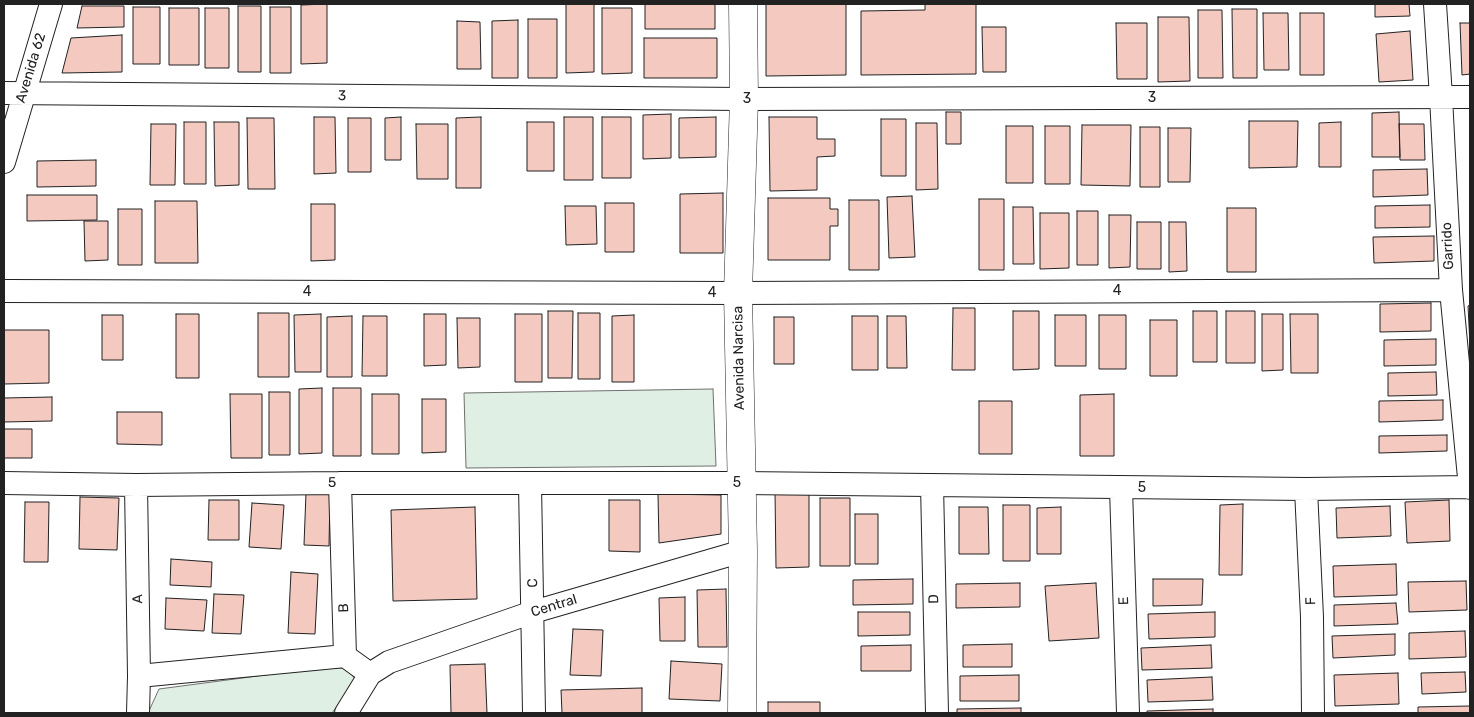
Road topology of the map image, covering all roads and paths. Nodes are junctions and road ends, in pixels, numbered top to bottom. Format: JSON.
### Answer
{"nodes":[{"id":1,"x":51,"y":4,"type":"edge"},
{"id":2,"x":743,"y":4,"type":"edge"},
{"id":3,"x":1435,"y":4,"type":"edge"},
{"id":4,"x":14,"y":93,"type":"edge"},
{"id":5,"x":1441,"y":96,"type":"junction"},
{"id":6,"x":1470,"y":96,"type":"edge"},
{"id":7,"x":744,"y":100,"type":"junction"},
{"id":8,"x":4,"y":162,"type":"edge"},
{"id":9,"x":1450,"y":290,"type":"junction"},
{"id":10,"x":4,"y":291,"type":"edge"},
{"id":11,"x":738,"y":293,"type":"junction"},
{"id":12,"x":4,"y":483,"type":"edge"},
{"id":13,"x":340,"y":483,"type":"junction"},
{"id":14,"x":741,"y":483,"type":"junction"},
{"id":15,"x":530,"y":484,"type":"junction"},
{"id":16,"x":136,"y":485,"type":"junction"},
{"id":17,"x":932,"y":485,"type":"junction"},
{"id":18,"x":1121,"y":488,"type":"junction"},
{"id":19,"x":1470,"y":488,"type":"edge"},
{"id":20,"x":1306,"y":489,"type":"junction"},
{"id":21,"x":743,"y":551,"type":"junction"},
{"id":22,"x":533,"y":612,"type":"junction"},
{"id":23,"x":345,"y":656,"type":"junction"},
{"id":24,"x":370,"y":674,"type":"junction"},
{"id":25,"x":139,"y":676,"type":"junction"},
{"id":26,"x":138,"y":713,"type":"edge"},
{"id":27,"x":346,"y":713,"type":"edge"},
{"id":28,"x":534,"y":713,"type":"edge"},
{"id":29,"x":742,"y":713,"type":"edge"},
{"id":30,"x":937,"y":713,"type":"edge"},
{"id":31,"x":1128,"y":713,"type":"edge"},
{"id":32,"x":1313,"y":713,"type":"edge"}],
"edges":[{"from":1,"to":4,"type":"street","name":"Avenida 62"},
{"from":2,"to":7,"type":"street","name":"Avenida Narcisa"},
{"from":3,"to":5,"type":"street","name":"Garrido"},
{"from":4,"to":7,"type":"street","name":"3"},
{"from":4,"to":8,"type":"street","name":"Avenida 62"},
{"from":5,"to":6,"type":"street","name":"3"},
{"from":5,"to":7,"type":"street","name":"3"},
{"from":5,"to":9,"type":"street","name":"Garrido"},
{"from":7,"to":11,"type":"street","name":"Avenida Narcisa"},
{"from":9,"to":11,"type":"street","name":"4"},
{"from":9,"to":19,"type":"street","name":"Garrido"},
{"from":10,"to":11,"type":"street","name":"4"},
{"from":11,"to":14,"type":"street","name":"Avenida Narcisa"},
{"from":12,"to":16,"type":"street","name":"5"},
{"from":13,"to":15,"type":"street","name":"5"},
{"from":13,"to":16,"type":"street","name":"5"},
{"from":13,"to":23,"type":"street","name":"B"},
{"from":14,"to":15,"type":"street","name":"5"},
{"from":14,"to":17,"type":"street","name":"5"},
{"from":14,"to":21,"type":"street","name":"Avenida Narcisa"},
{"from":15,"to":22,"type":"street","name":"C"},
{"from":16,"to":25,"type":"street","name":"A"},
{"from":17,"to":18,"type":"street","name":"5"},
{"from":17,"to":30,"type":"street","name":"D"},
{"from":18,"to":20,"type":"street","name":"5"},
{"from":18,"to":31,"type":"street","name":"E"},
{"from":19,"to":20,"type":"street","name":"5"},
{"from":20,"to":32,"type":"street","name":"F"},
{"from":21,"to":22,"type":"street","name":"Central"},
{"from":21,"to":29,"type":"street","name":"Avenida Narcisa"},
{"from":22,"to":24,"type":"street","name":"Central"},
{"from":22,"to":28,"type":"street","name":"C"},
{"from":23,"to":24,"type":"street"},
{"from":23,"to":25,"type":"street"},
{"from":24,"to":27,"type":"street"},
{"from":25,"to":26,"type":"street","name":"A"}]}
